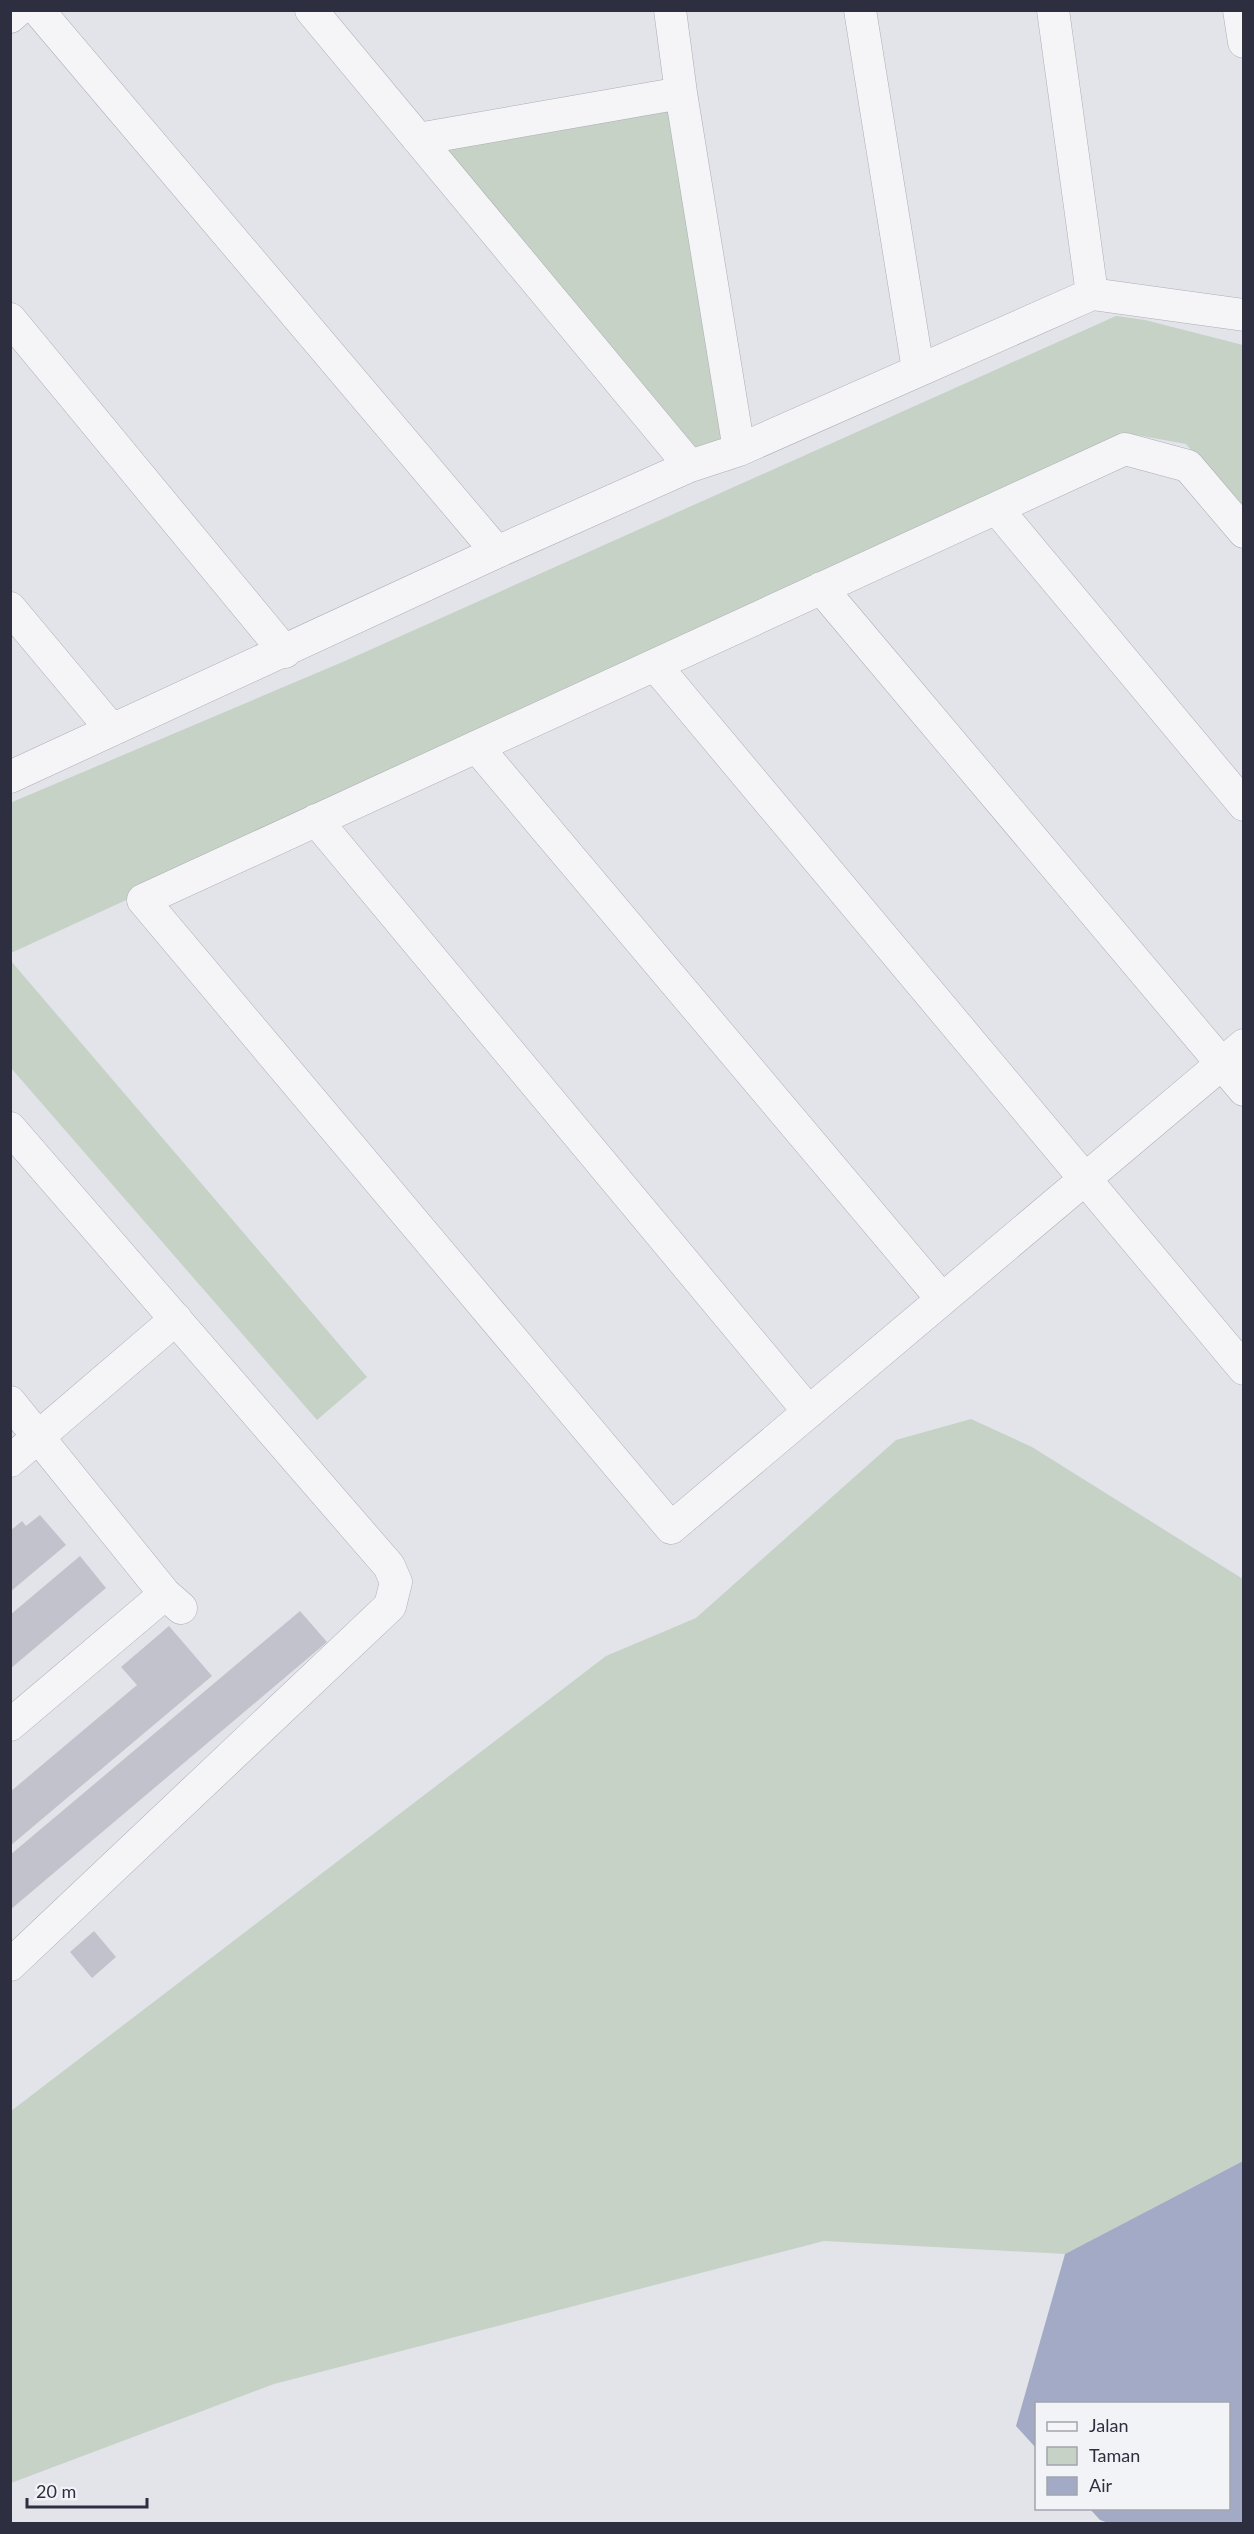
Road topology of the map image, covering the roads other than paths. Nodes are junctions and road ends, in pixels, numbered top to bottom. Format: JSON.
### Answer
{"nodes":[{"id":1,"x":18,"y":10,"type":"edge"},
{"id":2,"x":38,"y":10,"type":"edge"},
{"id":3,"x":311,"y":10,"type":"edge"},
{"id":4,"x":670,"y":10,"type":"edge"},
{"id":5,"x":860,"y":10,"type":"edge"},
{"id":6,"x":1053,"y":10,"type":"edge"},
{"id":7,"x":1239,"y":10,"type":"edge"},
{"id":8,"x":10,"y":17,"type":"edge"},
{"id":9,"x":1244,"y":42,"type":"edge"},
{"id":10,"x":681,"y":93,"type":"junction"},
{"id":11,"x":418,"y":140,"type":"junction"},
{"id":12,"x":1092,"y":294,"type":"junction"},
{"id":13,"x":1244,"y":315,"type":"edge"},
{"id":14,"x":10,"y":319,"type":"edge"},
{"id":15,"x":918,"y":370,"type":"junction"},
{"id":16,"x":739,"y":450,"type":"junction"},
{"id":17,"x":690,"y":466,"type":"junction"},
{"id":18,"x":997,"y":509,"type":"junction"},
{"id":19,"x":1244,"y":532,"type":"edge"},
{"id":20,"x":497,"y":552,"type":"junction"},
{"id":21,"x":822,"y":588,"type":"junction"},
{"id":22,"x":10,"y":608,"type":"edge"},
{"id":23,"x":285,"y":652,"type":"junction"},
{"id":24,"x":655,"y":665,"type":"junction"},
{"id":25,"x":112,"y":730,"type":"junction"},
{"id":26,"x":477,"y":747,"type":"junction"},
{"id":27,"x":10,"y":777,"type":"edge"},
{"id":28,"x":1244,"y":805,"type":"edge"},
{"id":29,"x":316,"y":820,"type":"junction"},
{"id":30,"x":1232,"y":1054,"type":"edge"},
{"id":31,"x":1244,"y":1090,"type":"edge"},
{"id":32,"x":10,"y":1128,"type":"edge"},
{"id":33,"x":1085,"y":1179,"type":"junction"},
{"id":34,"x":942,"y":1299,"type":"junction"},
{"id":35,"x":176,"y":1319,"type":"junction"},
{"id":36,"x":1244,"y":1369,"type":"edge"},
{"id":37,"x":10,"y":1402,"type":"edge"},
{"id":38,"x":809,"y":1412,"type":"junction"},
{"id":39,"x":39,"y":1437,"type":"junction"},
{"id":40,"x":10,"y":1461,"type":"edge"},
{"id":41,"x":10,"y":1725,"type":"edge"},
{"id":42,"x":10,"y":1965,"type":"edge"}],
"edges":[{"from":1,"to":8,"type":"street"},
{"from":2,"to":20,"type":"street"},
{"from":3,"to":11,"type":"street"},
{"from":4,"to":10,"type":"street"},
{"from":5,"to":15,"type":"street"},
{"from":6,"to":12,"type":"street"},
{"from":7,"to":9,"type":"street"},
{"from":10,"to":11,"type":"street"},
{"from":10,"to":16,"type":"street"},
{"from":11,"to":17,"type":"street"},
{"from":12,"to":13,"type":"street"},
{"from":12,"to":15,"type":"street"},
{"from":14,"to":23,"type":"street"},
{"from":15,"to":16,"type":"street"},
{"from":16,"to":17,"type":"street"},
{"from":17,"to":20,"type":"street"},
{"from":18,"to":19,"type":"street"},
{"from":18,"to":21,"type":"street"},
{"from":18,"to":28,"type":"street"},
{"from":20,"to":23,"type":"street"},
{"from":21,"to":24,"type":"street"},
{"from":21,"to":30,"type":"street"},
{"from":22,"to":25,"type":"street"},
{"from":23,"to":25,"type":"street"},
{"from":24,"to":26,"type":"street"},
{"from":24,"to":33,"type":"street"},
{"from":25,"to":27,"type":"street"},
{"from":26,"to":29,"type":"street"},
{"from":26,"to":34,"type":"street"},
{"from":29,"to":38,"type":"street"},
{"from":29,"to":38,"type":"street"},
{"from":30,"to":31,"type":"street"},
{"from":30,"to":33,"type":"street"},
{"from":32,"to":35,"type":"street"},
{"from":33,"to":34,"type":"street"},
{"from":33,"to":36,"type":"street"},
{"from":34,"to":38,"type":"street"},
{"from":35,"to":39,"type":"street"},
{"from":35,"to":42,"type":"street"},
{"from":37,"to":39,"type":"street"},
{"from":39,"to":40,"type":"street"},
{"from":39,"to":41,"type":"street"}]}
